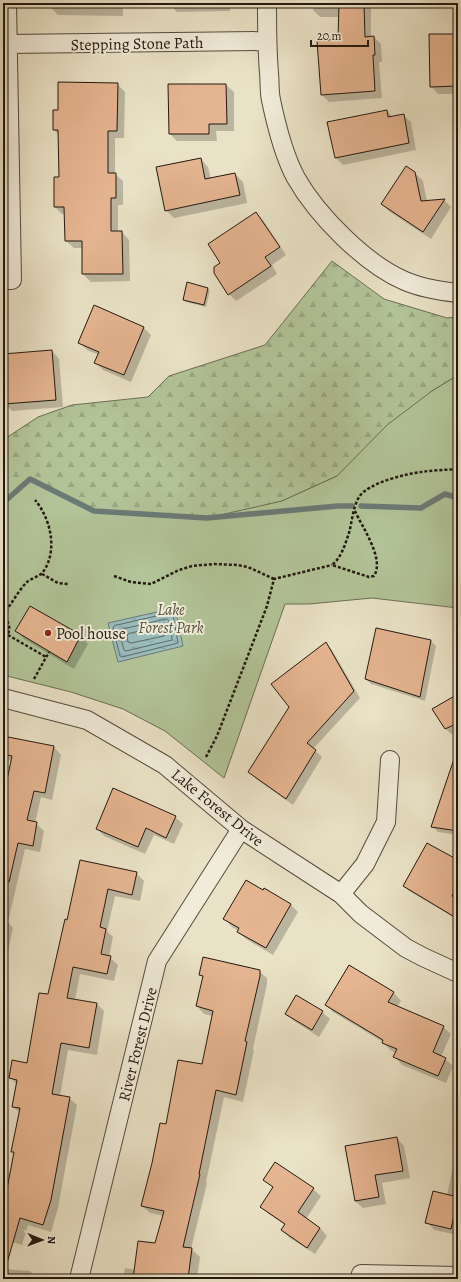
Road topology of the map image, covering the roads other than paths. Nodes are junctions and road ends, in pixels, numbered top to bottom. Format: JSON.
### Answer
{"nodes":[{"id":1,"x":7,"y":3,"type":"edge"},
{"id":2,"x":267,"y":3,"type":"edge"},
{"id":3,"x":266,"y":41,"type":"junction"},
{"id":4,"x":8,"y":44,"type":"junction"},
{"id":5,"x":3,"y":280,"type":"edge"},
{"id":6,"x":458,"y":293,"type":"edge"},
{"id":7,"x":3,"y":698,"type":"edge"},
{"id":8,"x":390,"y":760,"type":"dead end"},
{"id":9,"x":241,"y":829,"type":"junction"},
{"id":10,"x":341,"y":894,"type":"junction"},
{"id":11,"x":458,"y":973,"type":"edge"},
{"id":12,"x":361,"y":1274,"type":"dead end"},
{"id":13,"x":458,"y":1276,"type":"edge"},
{"id":14,"x":79,"y":1279,"type":"edge"}],
"edges":[{"from":1,"to":4,"type":"street"},
{"from":2,"to":3,"type":"street"},
{"from":3,"to":4,"type":"street","name":"Stepping Stone Path"},
{"from":3,"to":6,"type":"street"},
{"from":4,"to":5,"type":"street"},
{"from":7,"to":9,"type":"street","name":"Lake Forest Drive"},
{"from":8,"to":10,"type":"street"},
{"from":9,"to":10,"type":"street","name":"Lake Forest Drive"},
{"from":9,"to":14,"type":"street","name":"River Forest Drive"},
{"from":10,"to":11,"type":"street","name":"Lake Forest Drive"},
{"from":12,"to":13,"type":"street"}]}
